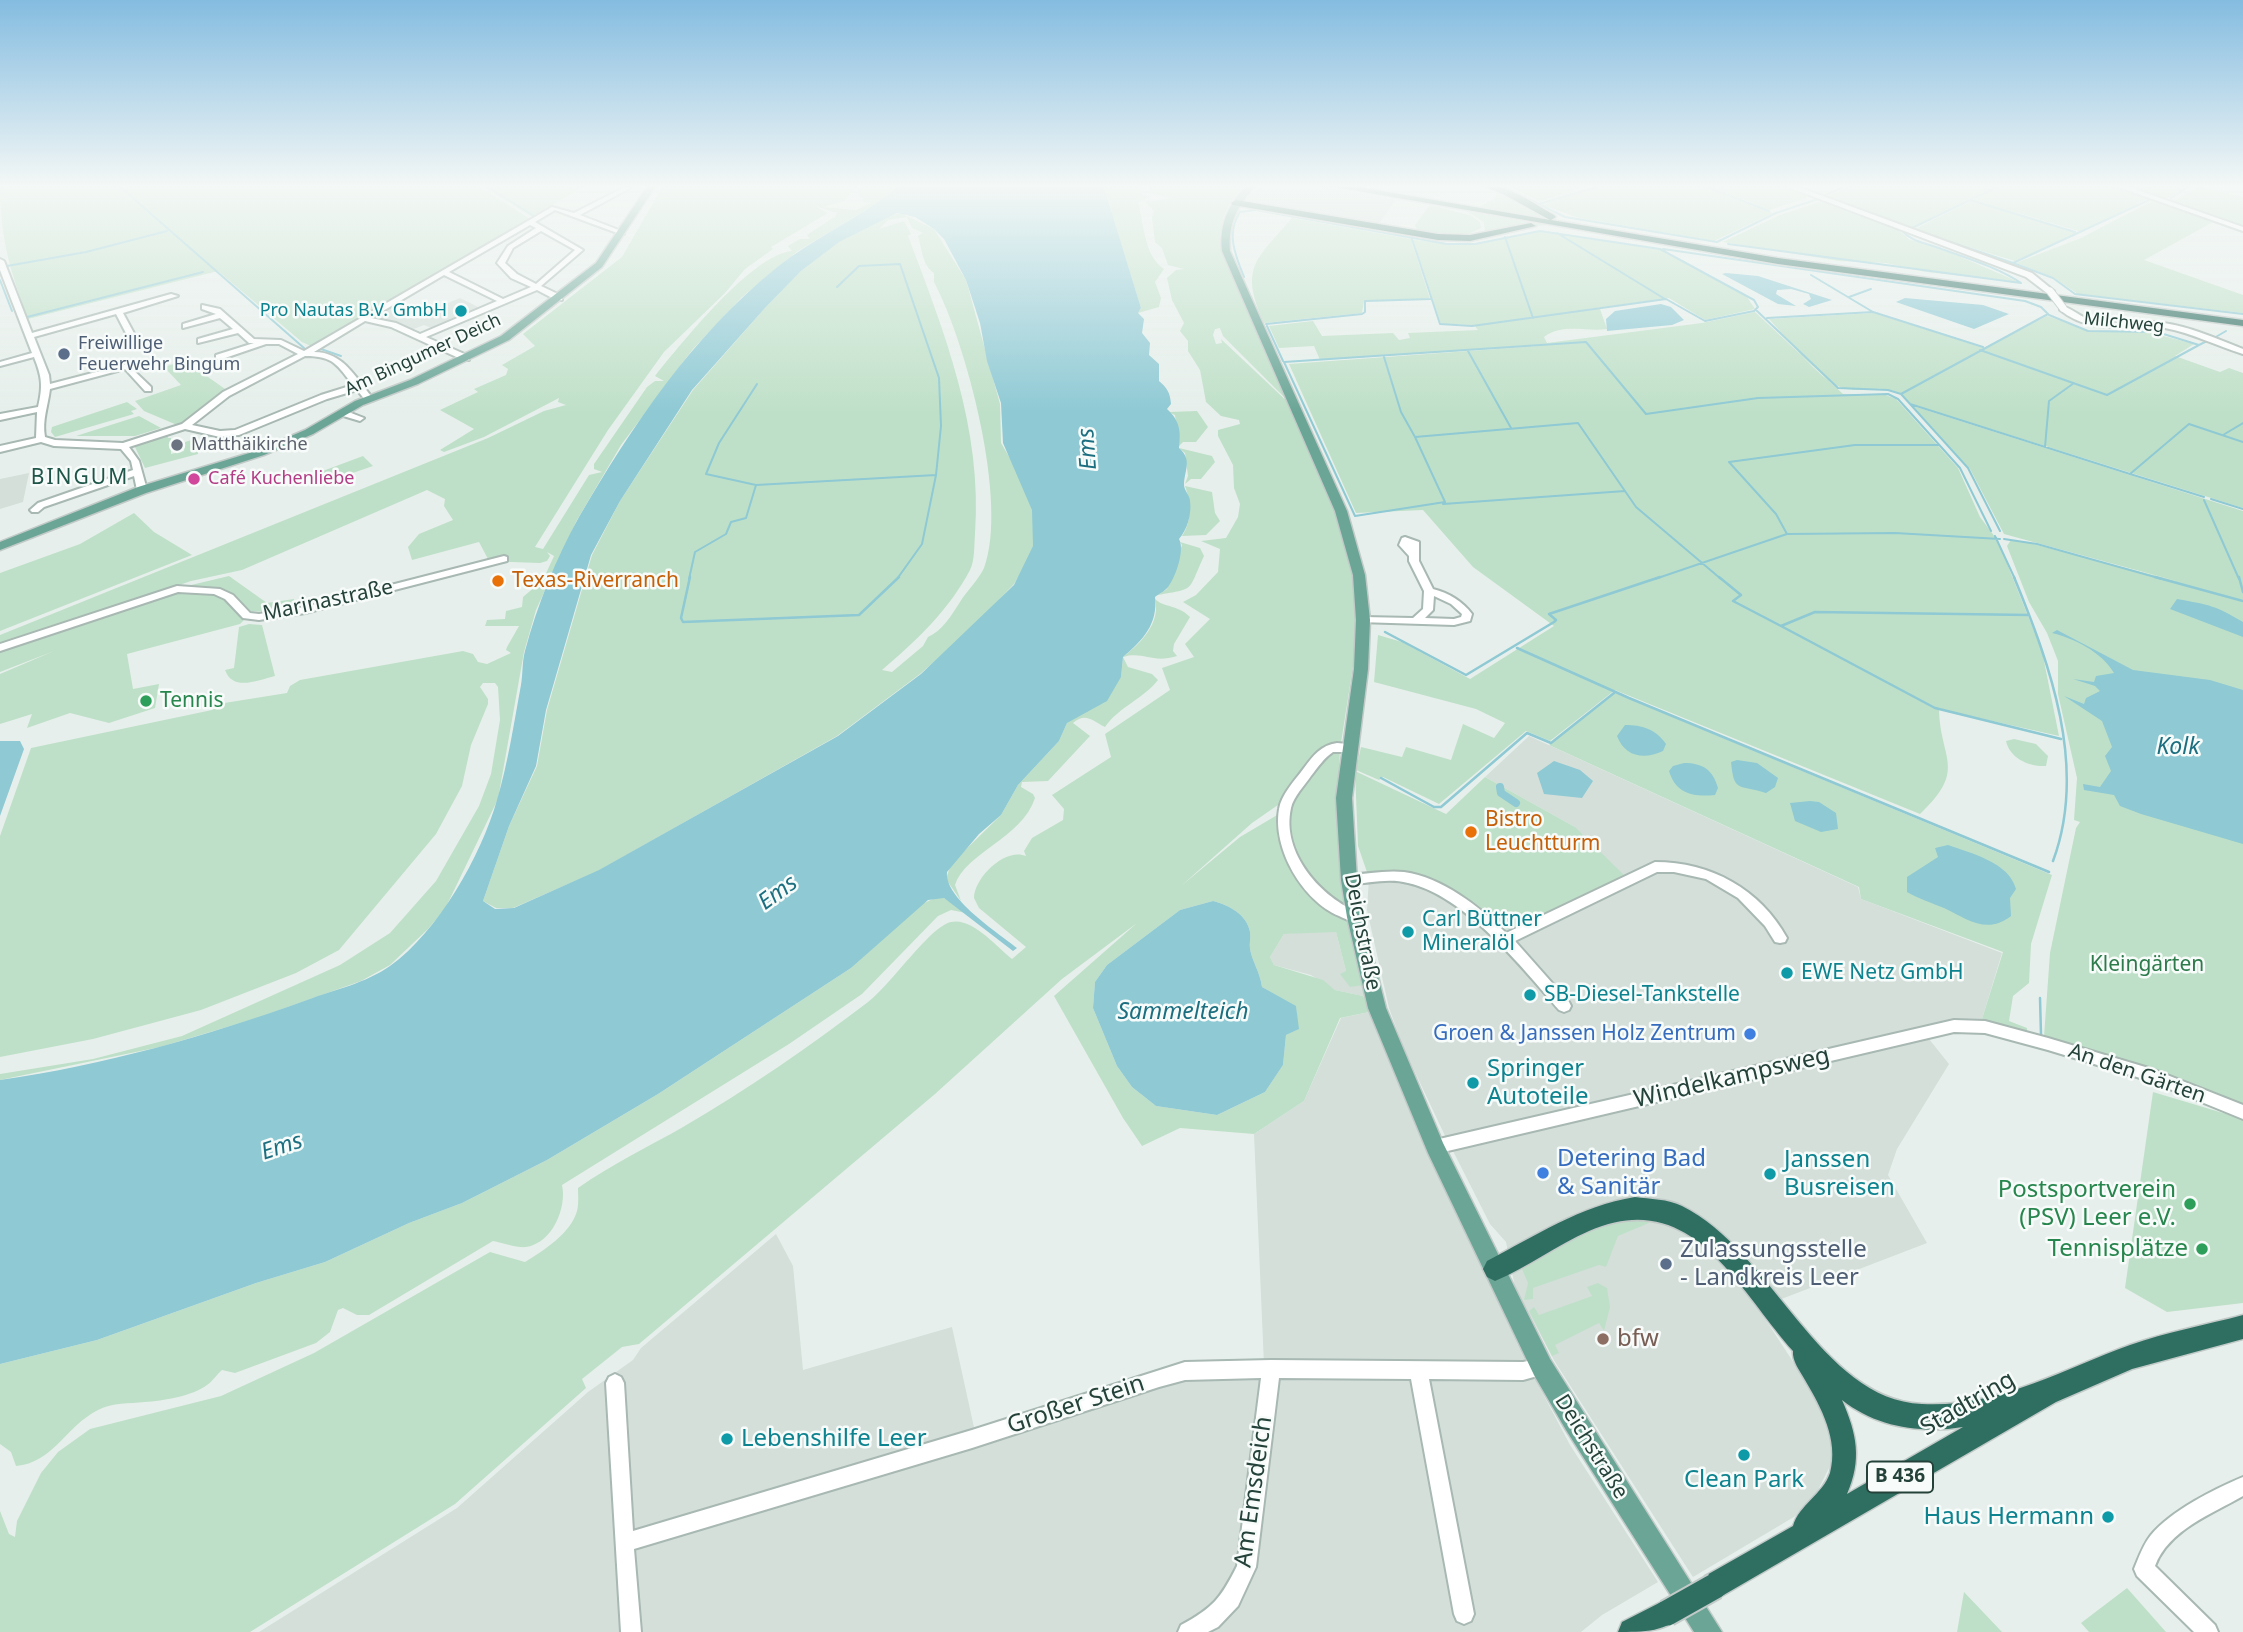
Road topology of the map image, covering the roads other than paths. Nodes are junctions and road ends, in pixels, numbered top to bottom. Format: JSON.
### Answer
{"nodes":[{"id":1,"x":463,"y":260,"type":"edge"},
{"id":2,"x":502,"y":260,"type":"edge"},
{"id":3,"x":568,"y":260,"type":"edge"},
{"id":4,"x":602,"y":260,"type":"edge"},
{"id":5,"x":1229,"y":260,"type":"edge"},
{"id":6,"x":1781,"y":260,"type":"edge"},
{"id":7,"x":1989,"y":260,"type":"edge"},
{"id":8,"x":0,"y":261,"type":"edge"},
{"id":9,"x":443,"y":272,"type":"junction"},
{"id":10,"x":534,"y":288,"type":"junction"},
{"id":11,"x":174,"y":296,"type":"dead end"},
{"id":12,"x":559,"y":298,"type":"junction"},
{"id":13,"x":502,"y":301,"type":"junction"},
{"id":14,"x":205,"y":307,"type":"dead end"},
{"id":15,"x":119,"y":313,"type":"junction"},
{"id":16,"x":222,"y":315,"type":"junction"},
{"id":17,"x":365,"y":319,"type":"junction"},
{"id":18,"x":2243,"y":321,"type":"edge"},
{"id":19,"x":186,"y":326,"type":"dead end"},
{"id":20,"x":238,"y":330,"type":"junction"},
{"id":21,"x":30,"y":336,"type":"junction"},
{"id":22,"x":132,"y":337,"type":"dead end"},
{"id":23,"x":420,"y":337,"type":"junction"},
{"id":24,"x":201,"y":341,"type":"dead end"},
{"id":25,"x":263,"y":343,"type":"junction"},
{"id":26,"x":2243,"y":352,"type":"edge"},
{"id":27,"x":37,"y":354,"type":"junction"},
{"id":28,"x":304,"y":354,"type":"junction"},
{"id":29,"x":219,"y":357,"type":"dead end"},
{"id":30,"x":466,"y":358,"type":"junction"},
{"id":31,"x":0,"y":364,"type":"edge"},
{"id":32,"x":47,"y":387,"type":"junction"},
{"id":33,"x":357,"y":387,"type":"junction"},
{"id":34,"x":148,"y":389,"type":"dead end"},
{"id":35,"x":369,"y":399,"type":"junction"},
{"id":36,"x":44,"y":408,"type":"junction"},
{"id":37,"x":343,"y":413,"type":"junction"},
{"id":38,"x":0,"y":417,"type":"edge"},
{"id":39,"x":360,"y":418,"type":"dead end"},
{"id":40,"x":184,"y":426,"type":"junction"},
{"id":41,"x":41,"y":439,"type":"junction"},
{"id":42,"x":124,"y":446,"type":"junction"},
{"id":43,"x":0,"y":449,"type":"edge"},
{"id":44,"x":137,"y":472,"type":"junction"},
{"id":45,"x":142,"y":490,"type":"junction"},
{"id":46,"x":35,"y":510,"type":"dead end"},
{"id":47,"x":0,"y":547,"type":"edge"},
{"id":48,"x":1413,"y":554,"type":"dead end"},
{"id":49,"x":504,"y":559,"type":"dead end"},
{"id":50,"x":1429,"y":591,"type":"junction"},
{"id":51,"x":1363,"y":620,"type":"junction"},
{"id":52,"x":1416,"y":621,"type":"junction"},
{"id":53,"x":0,"y":648,"type":"edge"},
{"id":54,"x":1348,"y":748,"type":"junction"},
{"id":55,"x":1349,"y":880,"type":"junction"},
{"id":56,"x":1355,"y":917,"type":"junction"},
{"id":57,"x":1780,"y":938,"type":"dead end"},
{"id":58,"x":1505,"y":940,"type":"junction"},
{"id":59,"x":1564,"y":1006,"type":"dead end"},
{"id":60,"x":2030,"y":1039,"type":"joint"},
{"id":61,"x":2243,"y":1112,"type":"edge"},
{"id":62,"x":1434,"y":1147,"type":"junction"},
{"id":63,"x":1495,"y":1269,"type":"junction"},
{"id":64,"x":2243,"y":1327,"type":"edge"},
{"id":65,"x":1791,"y":1333,"type":"junction"},
{"id":66,"x":1542,"y":1367,"type":"junction"},
{"id":67,"x":1272,"y":1369,"type":"junction"},
{"id":68,"x":1418,"y":1369,"type":"junction"},
{"id":69,"x":614,"y":1383,"type":"dead end"},
{"id":70,"x":2047,"y":1393,"type":"junction"},
{"id":71,"x":2243,"y":1486,"type":"edge"},
{"id":72,"x":1797,"y":1535,"type":"junction"},
{"id":73,"x":624,"y":1543,"type":"junction"},
{"id":74,"x":1464,"y":1614,"type":"dead end"},
{"id":75,"x":631,"y":1632,"type":"edge"},
{"id":76,"x":1188,"y":1632,"type":"edge"},
{"id":77,"x":1632,"y":1632,"type":"edge"},
{"id":78,"x":1709,"y":1632,"type":"edge"},
{"id":79,"x":2208,"y":1632,"type":"edge"}],
"edges":[{"from":1,"to":9,"type":"street"},
{"from":2,"to":10,"type":"street"},
{"from":3,"to":10,"type":"street"},
{"from":4,"to":12,"type":"main road","name":"Am Bingumer Deich"},
{"from":5,"to":51,"type":"main road","name":"Deichstraße"},
{"from":6,"to":18,"type":"highway"},
{"from":7,"to":26,"type":"street","name":"Milchweg","bridge":true},
{"from":8,"to":21,"type":"street"},
{"from":9,"to":13,"type":"street"},
{"from":9,"to":17,"type":"street"},
{"from":10,"to":12,"type":"street"},
{"from":10,"to":13,"type":"street"},
{"from":11,"to":15,"type":"street"},
{"from":12,"to":30,"type":"main road","name":"Am Bingumer Deich"},
{"from":13,"to":23,"type":"street"},
{"from":14,"to":16,"type":"street"},
{"from":15,"to":21,"type":"street"},
{"from":15,"to":22,"type":"street"},
{"from":16,"to":19,"type":"street"},
{"from":16,"to":20,"type":"street"},
{"from":17,"to":23,"type":"street"},
{"from":17,"to":28,"type":"street"},
{"from":20,"to":24,"type":"street"},
{"from":20,"to":25,"type":"street"},
{"from":21,"to":27,"type":"street"},
{"from":23,"to":30,"type":"street"},
{"from":25,"to":28,"type":"street"},
{"from":25,"to":29,"type":"street"},
{"from":27,"to":31,"type":"street"},
{"from":27,"to":32,"type":"street"},
{"from":28,"to":33,"type":"street"},
{"from":28,"to":40,"type":"street"},
{"from":30,"to":35,"type":"main road","name":"Am Bingumer Deich"},
{"from":32,"to":34,"type":"street"},
{"from":32,"to":36,"type":"street"},
{"from":33,"to":35,"type":"street"},
{"from":33,"to":40,"type":"street"},
{"from":35,"to":37,"type":"main road","name":"Am Bingumer Deich"},
{"from":36,"to":38,"type":"street"},
{"from":36,"to":41,"type":"street"},
{"from":37,"to":39,"type":"street"},
{"from":37,"to":45,"type":"main road","name":"Am Bingumer Deich"},
{"from":40,"to":42,"type":"street"},
{"from":41,"to":42,"type":"street"},
{"from":41,"to":43,"type":"street"},
{"from":42,"to":44,"type":"street"},
{"from":44,"to":45,"type":"street"},
{"from":44,"to":46,"type":"street"},
{"from":45,"to":47,"type":"main road","name":"Am Bingumer Deich"},
{"from":48,"to":50,"type":"street"},
{"from":49,"to":53,"type":"street","name":"Marinastraße"},
{"from":50,"to":52,"type":"street"},
{"from":50,"to":52,"type":"street"},
{"from":51,"to":52,"type":"street"},
{"from":51,"to":54,"type":"main road","name":"Deichstraße"},
{"from":54,"to":55,"type":"main road","name":"Deichstraße"},
{"from":54,"to":56,"type":"street"},
{"from":55,"to":56,"type":"main road","name":"Deichstraße"},
{"from":55,"to":58,"type":"street"},
{"from":56,"to":62,"type":"main road","name":"Deichstraße"},
{"from":57,"to":58,"type":"street"},
{"from":58,"to":59,"type":"street"},
{"from":60,"to":61,"type":"street","name":"An den Gärten"},
{"from":60,"to":62,"type":"street","name":"Windelkampsweg"},
{"from":62,"to":63,"type":"main road","name":"Deichstraße"},
{"from":63,"to":65,"type":"highway"},
{"from":63,"to":66,"type":"main road","name":"Deichstraße"},
{"from":64,"to":70,"type":"highway","name":"Stadtring","number":"B 436"},
{"from":65,"to":70,"type":"highway"},
{"from":65,"to":72,"type":"highway"},
{"from":66,"to":68,"type":"street","name":"Großer Stein"},
{"from":66,"to":78,"type":"main road","name":"Deichstraße"},
{"from":67,"to":68,"type":"street","name":"Großer Stein"},
{"from":67,"to":73,"type":"street","name":"Großer Stein"},
{"from":67,"to":76,"type":"street","name":"Am Emsdeich"},
{"from":68,"to":74,"type":"street"},
{"from":69,"to":73,"type":"street"},
{"from":70,"to":72,"type":"highway","name":"Stadtring","number":"B 436"},
{"from":71,"to":79,"type":"street"},
{"from":72,"to":77,"type":"highway","name":"Stadtring","number":"B 436","bridge":true},
{"from":73,"to":75,"type":"street"}]}
